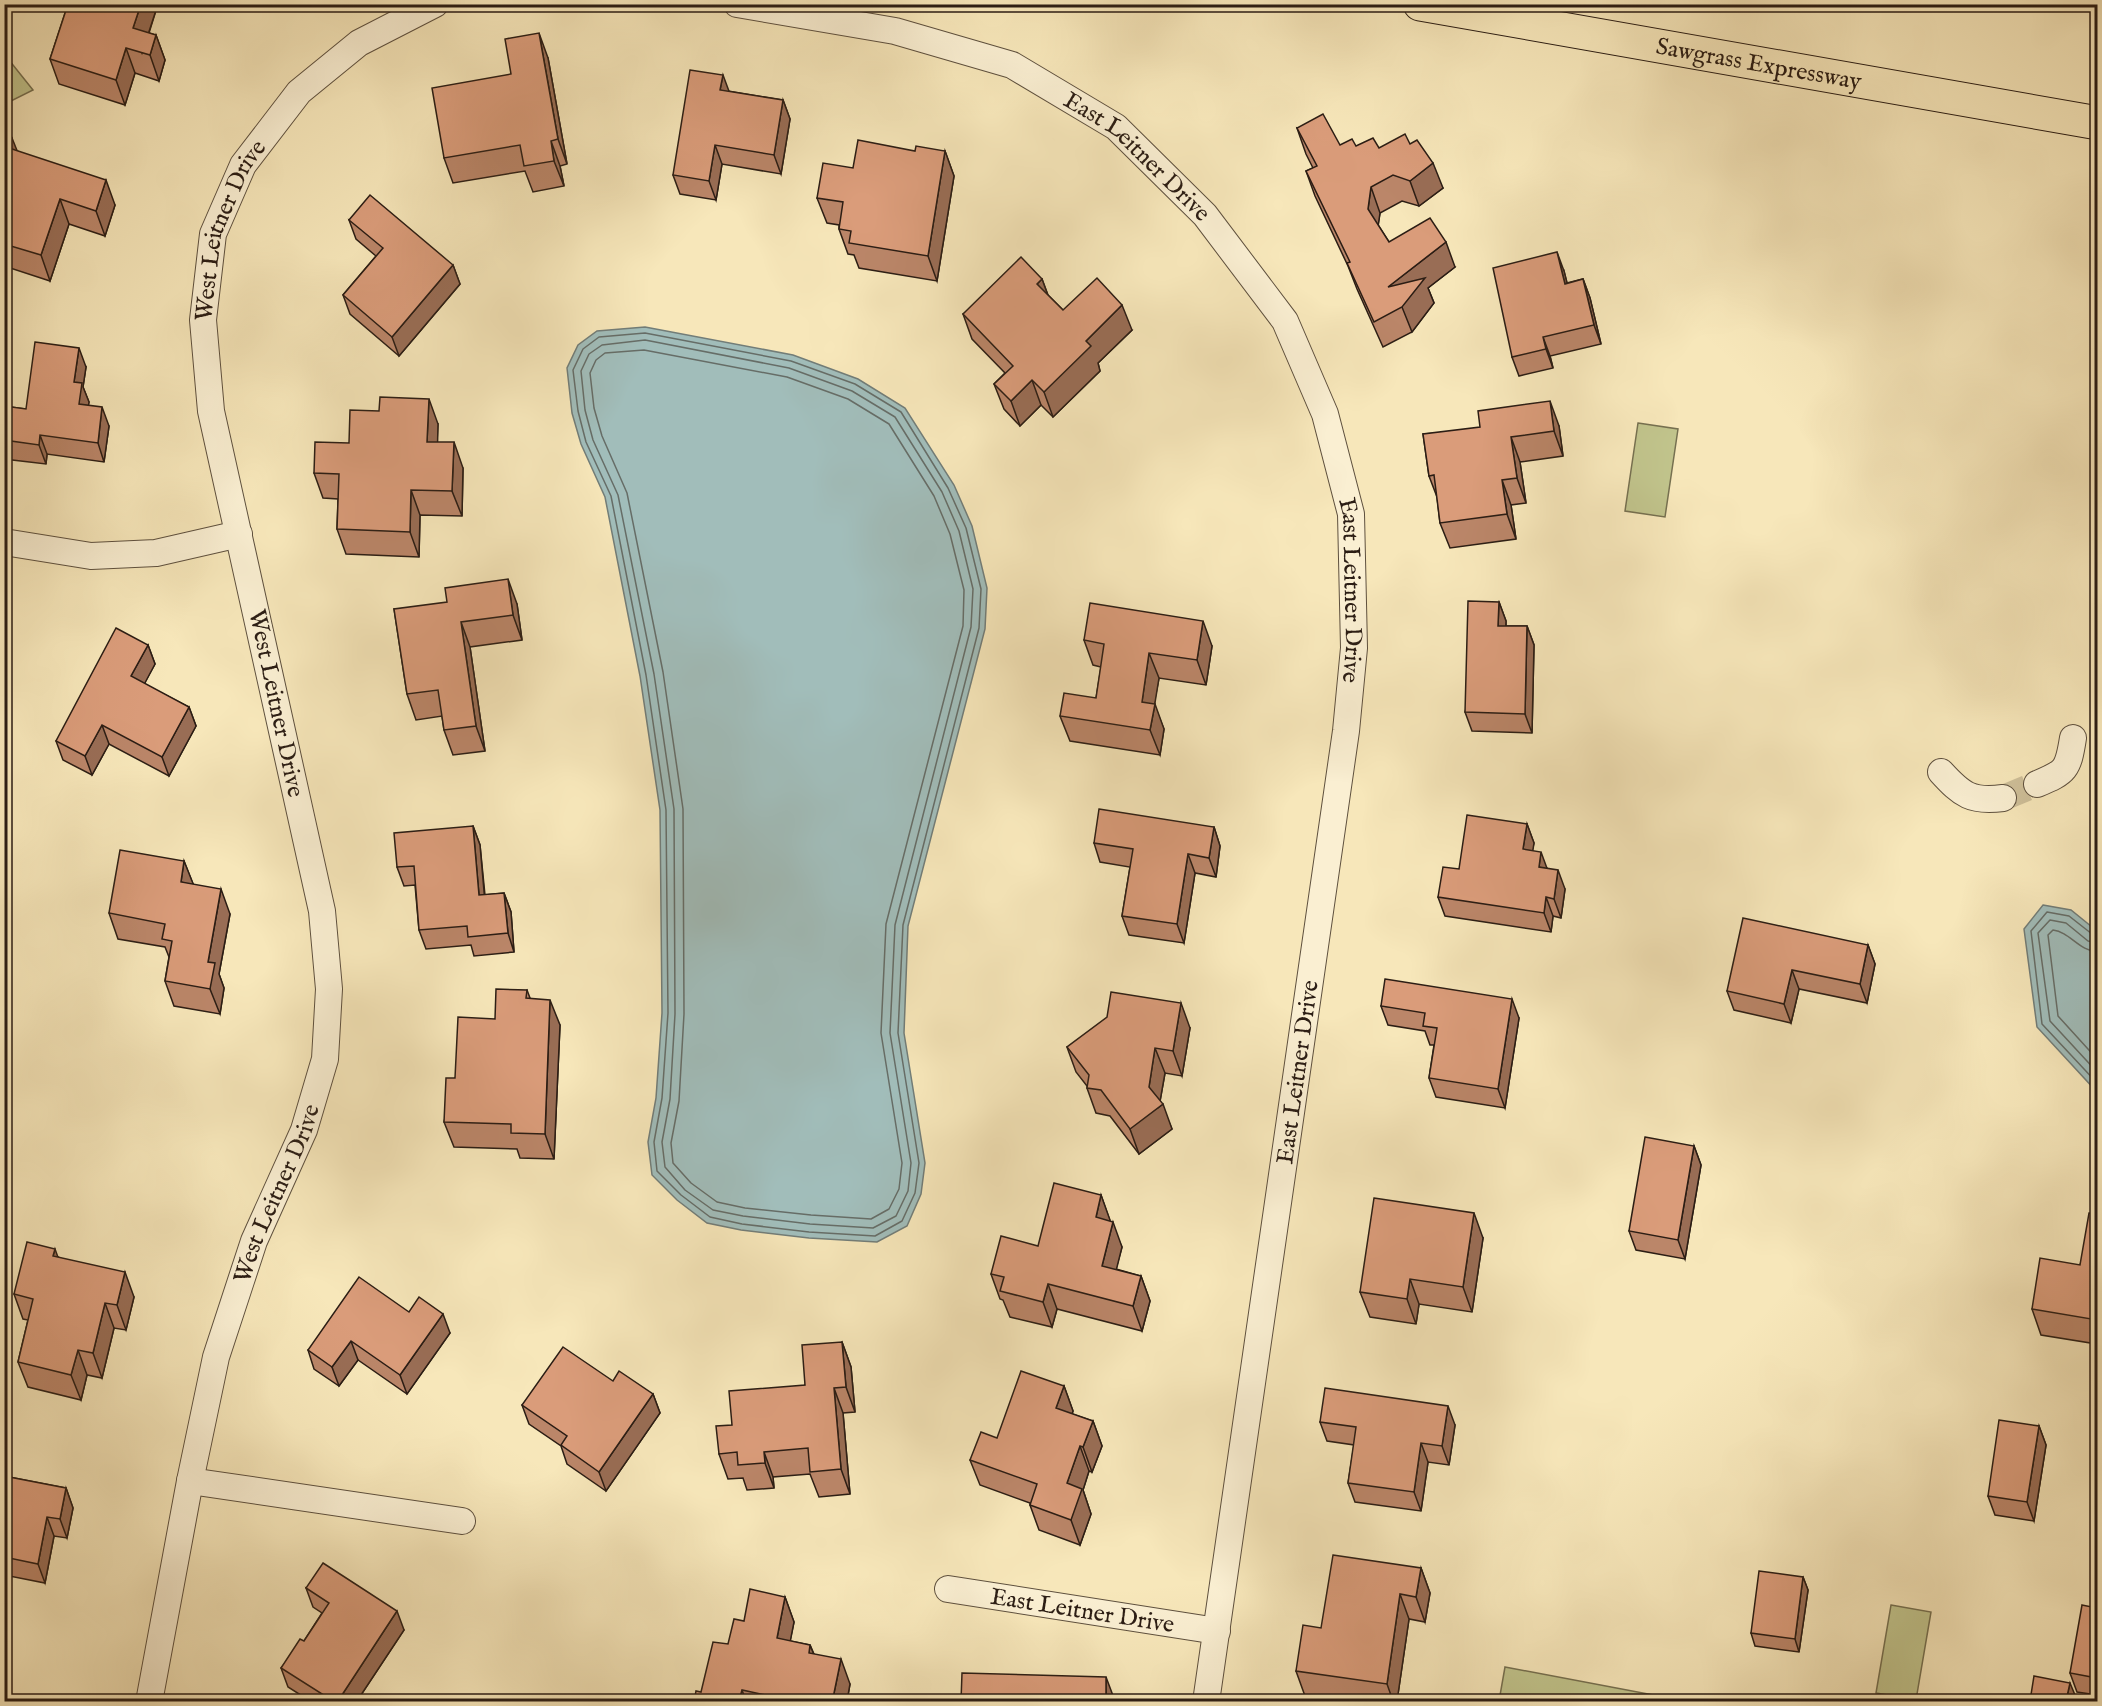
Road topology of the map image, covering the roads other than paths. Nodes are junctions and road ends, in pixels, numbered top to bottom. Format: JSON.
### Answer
{"nodes":[{"id":1,"x":737,"y":4,"type":"edge"},
{"id":2,"x":1420,"y":4,"type":"edge"},
{"id":3,"x":434,"y":5,"type":"edge"},
{"id":4,"x":2097,"y":123,"type":"edge"},
{"id":5,"x":240,"y":534,"type":"junction"},
{"id":6,"x":4,"y":542,"type":"edge"},
{"id":7,"x":2073,"y":738,"type":"dead end"},
{"id":8,"x":1941,"y":772,"type":"dead end"},
{"id":9,"x":2037,"y":784,"type":"tunnel mouth"},
{"id":10,"x":2003,"y":798,"type":"tunnel mouth"},
{"id":11,"x":190,"y":1481,"type":"junction"},
{"id":12,"x":462,"y":1521,"type":"dead end"},
{"id":13,"x":948,"y":1588,"type":"dead end"},
{"id":14,"x":1217,"y":1631,"type":"junction"},
{"id":15,"x":149,"y":1701,"type":"edge"},
{"id":16,"x":1206,"y":1701,"type":"edge"}],
"edges":[{"from":1,"to":14,"type":"street","name":"East Leitner Drive"},
{"from":2,"to":4,"type":"highway","name":"Sawgrass Expressway"},
{"from":3,"to":5,"type":"street","name":"West Leitner Drive"},
{"from":5,"to":6,"type":"street"},
{"from":5,"to":11,"type":"street","name":"West Leitner Drive"},
{"from":7,"to":9,"type":"street"},
{"from":8,"to":10,"type":"street"},
{"from":11,"to":12,"type":"street"},
{"from":11,"to":15,"type":"street","name":"West Leitner Drive"},
{"from":13,"to":14,"type":"street","name":"East Leitner Drive"},
{"from":14,"to":16,"type":"street","name":"East Leitner Drive"}]}
